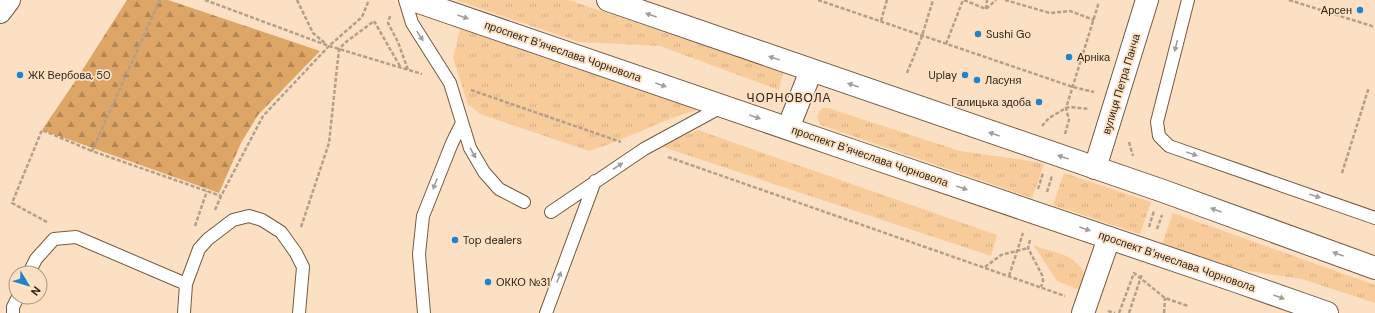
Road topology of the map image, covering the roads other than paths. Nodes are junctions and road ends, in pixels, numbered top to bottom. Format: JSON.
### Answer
{"nodes":[{"id":1,"x":9,"y":0,"type":"edge"},
{"id":2,"x":405,"y":0,"type":"edge"},
{"id":3,"x":413,"y":0,"type":"edge"},
{"id":4,"x":608,"y":0,"type":"edge"},
{"id":5,"x":1147,"y":0,"type":"edge"},
{"id":6,"x":1188,"y":0,"type":"edge"},
{"id":7,"x":0,"y":12,"type":"edge"},
{"id":8,"x":810,"y":71,"type":"junction"},
{"id":9,"x":723,"y":106,"type":"junction"},
{"id":10,"x":462,"y":123,"type":"junction"},
{"id":11,"x":788,"y":128,"type":"junction"},
{"id":12,"x":1095,"y":168,"type":"junction"},
{"id":13,"x":596,"y":181,"type":"junction"},
{"id":14,"x":524,"y":202,"type":"dead end"},
{"id":15,"x":551,"y":212,"type":"dead end"},
{"id":16,"x":1375,"y":218,"type":"edge"},
{"id":17,"x":1109,"y":238,"type":"junction"},
{"id":18,"x":33,"y":265,"type":"edge"},
{"id":19,"x":1375,"y":268,"type":"edge"},
{"id":20,"x":186,"y":284,"type":"junction"},
{"id":21,"x":184,"y":313,"type":"edge"},
{"id":22,"x":299,"y":313,"type":"edge"},
{"id":23,"x":424,"y":313,"type":"edge"},
{"id":24,"x":546,"y":313,"type":"edge"},
{"id":25,"x":1083,"y":313,"type":"edge"},
{"id":26,"x":1326,"y":313,"type":"edge"}],
"edges":[{"from":1,"to":7,"type":"main road"},
{"from":2,"to":10,"type":"lane","one_way":true},
{"from":3,"to":9,"type":"main road","name":"проспект Вʼячеслава Чорновола","one_way":true},
{"from":8,"to":4,"type":"main road","one_way":true},
{"from":5,"to":12,"type":"main road","name":"вулиця Петра Панча"},
{"from":6,"to":16,"type":"lane","one_way":true},
{"from":8,"to":11,"type":"main road"},
{"from":12,"to":8,"type":"main road","one_way":true},
{"from":9,"to":11,"type":"main road","name":"проспект Вʼячеслава Чорновола","one_way":true},
{"from":13,"to":9,"type":"lane","one_way":true},
{"from":10,"to":14,"type":"lane","one_way":true},
{"from":10,"to":23,"type":"lane","one_way":true},
{"from":11,"to":17,"type":"main road","name":"проспект Вʼячеслава Чорновола","one_way":true},
{"from":19,"to":12,"type":"main road","one_way":true},
{"from":13,"to":15,"type":"lane"},
{"from":24,"to":13,"type":"lane","one_way":true},
{"from":17,"to":25,"type":"main road"},
{"from":17,"to":26,"type":"main road","name":"проспект Вʼячеслава Чорновола","one_way":true},
{"from":18,"to":20,"type":"lane"},
{"from":20,"to":21,"type":"lane"},
{"from":20,"to":22,"type":"lane"}]}
